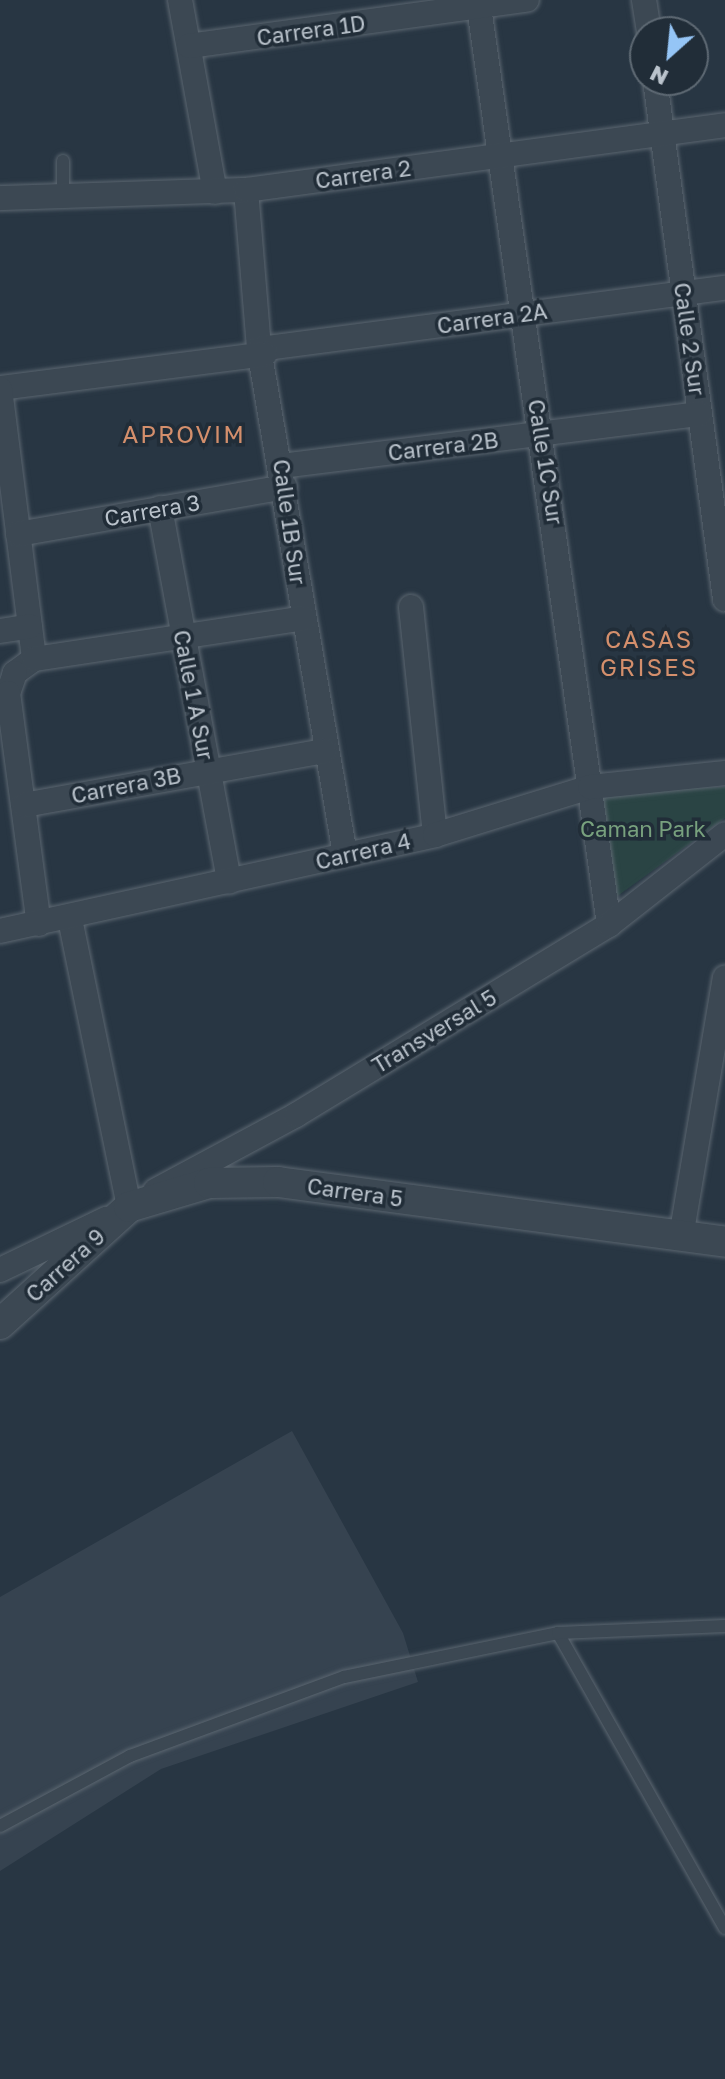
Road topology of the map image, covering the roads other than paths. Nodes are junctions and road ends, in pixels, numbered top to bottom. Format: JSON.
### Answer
{"nodes":[{"id":1,"x":180,"y":0,"type":"edge"},
{"id":2,"x":527,"y":0,"type":"edge"},
{"id":3,"x":478,"y":3,"type":"edge"},
{"id":4,"x":189,"y":46,"type":"junction"},
{"id":5,"x":657,"y":96,"type":"edge"},
{"id":6,"x":725,"y":125,"type":"edge"},
{"id":7,"x":662,"y":133,"type":"junction"},
{"id":8,"x":501,"y":155,"type":"junction"},
{"id":9,"x":63,"y":161,"type":"dead end"},
{"id":10,"x":246,"y":190,"type":"junction"},
{"id":11,"x":215,"y":192,"type":"junction"},
{"id":12,"x":63,"y":194,"type":"junction"},
{"id":13,"x":0,"y":198,"type":"edge"},
{"id":14,"x":725,"y":288,"type":"edge"},
{"id":15,"x":684,"y":293,"type":"junction"},
{"id":16,"x":520,"y":314,"type":"junction"},
{"id":17,"x":262,"y":351,"type":"junction"},
{"id":18,"x":0,"y":389,"type":"edge"},
{"id":19,"x":700,"y":414,"type":"junction"},
{"id":20,"x":544,"y":434,"type":"junction"},
{"id":21,"x":715,"y":446,"type":"edge"},
{"id":22,"x":283,"y":477,"type":"junction"},
{"id":23,"x":160,"y":508,"type":"junction"},
{"id":24,"x":18,"y":534,"type":"junction"},
{"id":25,"x":725,"y":593,"type":"edge"},
{"id":26,"x":411,"y":607,"type":"dead end"},
{"id":27,"x":304,"y":618,"type":"junction"},
{"id":28,"x":30,"y":626,"type":"junction"},
{"id":29,"x":0,"y":631,"type":"edge"},
{"id":30,"x":182,"y":633,"type":"junction"},
{"id":31,"x":34,"y":659,"type":"junction"},
{"id":32,"x":324,"y":751,"type":"junction"},
{"id":33,"x":209,"y":769,"type":"junction"},
{"id":34,"x":725,"y":773,"type":"edge"},
{"id":35,"x":590,"y":787,"type":"junction"},
{"id":36,"x":24,"y":805,"type":"junction"},
{"id":37,"x":725,"y":834,"type":"edge"},
{"id":38,"x":435,"y":835,"type":"junction"},
{"id":39,"x":345,"y":855,"type":"junction"},
{"id":40,"x":229,"y":882,"type":"junction"},
{"id":41,"x":70,"y":919,"type":"junction"},
{"id":42,"x":39,"y":924,"type":"junction"},
{"id":43,"x":609,"y":925,"type":"junction"},
{"id":44,"x":0,"y":931,"type":"edge"},
{"id":45,"x":725,"y":978,"type":"edge"},
{"id":46,"x":129,"y":1207,"type":"junction"},
{"id":47,"x":681,"y":1237,"type":"junction"},
{"id":48,"x":725,"y":1242,"type":"edge"},
{"id":49,"x":0,"y":1270,"type":"edge"},
{"id":50,"x":0,"y":1324,"type":"edge"},
{"id":51,"x":725,"y":1626,"type":"edge"},
{"id":52,"x":558,"y":1633,"type":"junction"},
{"id":53,"x":0,"y":1826,"type":"edge"},
{"id":54,"x":725,"y":1928,"type":"edge"}],
"edges":[{"from":1,"to":4,"type":"street"},
{"from":2,"to":3,"type":"street","name":"Carrera 1D"},
{"from":3,"to":4,"type":"street","name":"Carrera 1D"},
{"from":3,"to":8,"type":"street","name":"Calle 1C Sur"},
{"from":4,"to":11,"type":"street"},
{"from":5,"to":7,"type":"street","name":"Calle 2 Sur"},
{"from":6,"to":7,"type":"street","name":"Carrera 2"},
{"from":7,"to":8,"type":"street","name":"Carrera 2"},
{"from":7,"to":15,"type":"street","name":"Calle 2 Sur"},
{"from":8,"to":10,"type":"street","name":"Carrera 2"},
{"from":8,"to":16,"type":"street","name":"Calle 1C Sur"},
{"from":9,"to":12,"type":"lane"},
{"from":10,"to":11,"type":"street","name":"Carrera 2"},
{"from":10,"to":17,"type":"street","name":"Calle 1B Sur"},
{"from":11,"to":12,"type":"street","name":"Carrera 2"},
{"from":12,"to":13,"type":"street","name":"Carrera 2"},
{"from":14,"to":15,"type":"street","name":"Carrera 2A"},
{"from":15,"to":16,"type":"street","name":"Carrera 2A"},
{"from":15,"to":19,"type":"street","name":"Calle 2 Sur"},
{"from":16,"to":17,"type":"street","name":"Carrera 2A"},
{"from":16,"to":20,"type":"street","name":"Calle 1C Sur"},
{"from":17,"to":18,"type":"street","name":"Carrera 2A"},
{"from":17,"to":22,"type":"street","name":"Calle 1B Sur"},
{"from":18,"to":24,"type":"street"},
{"from":19,"to":20,"type":"street","name":"Carrera 2B"},
{"from":19,"to":21,"type":"street","name":"Calle 2 Sur"},
{"from":20,"to":22,"type":"street","name":"Carrera 2B"},
{"from":20,"to":35,"type":"street","name":"Calle 1C Sur"},
{"from":21,"to":25,"type":"street","name":"Calle 2 Sur"},
{"from":22,"to":23,"type":"street","name":"Carrera 3"},
{"from":22,"to":27,"type":"street","name":"Calle 1B Sur"},
{"from":23,"to":24,"type":"street","name":"Carrera 3"},
{"from":23,"to":30,"type":"street","name":"Calle 1 A Sur"},
{"from":24,"to":28,"type":"street"},
{"from":26,"to":38,"type":"street"},
{"from":27,"to":30,"type":"street"},
{"from":27,"to":32,"type":"street","name":"Calle 1B Sur"},
{"from":28,"to":29,"type":"street"},
{"from":28,"to":31,"type":"street"},
{"from":30,"to":31,"type":"street"},
{"from":30,"to":33,"type":"street","name":"Calle 1 A Sur"},
{"from":31,"to":36,"type":"street"},
{"from":32,"to":33,"type":"street","name":"Carrera 3B"},
{"from":32,"to":39,"type":"street","name":"Calle 1B Sur"},
{"from":33,"to":36,"type":"street","name":"Carrera 3B"},
{"from":33,"to":40,"type":"street","name":"Calle 1 A Sur"},
{"from":34,"to":35,"type":"street","name":"Carrera 4"},
{"from":35,"to":38,"type":"street","name":"Carrera 4"},
{"from":35,"to":43,"type":"street","name":"Calle 1C Sur"},
{"from":36,"to":42,"type":"street"},
{"from":37,"to":43,"type":"street","name":"Transversal 5"},
{"from":38,"to":39,"type":"street","name":"Carrera 4"},
{"from":39,"to":40,"type":"street","name":"Carrera 4"},
{"from":40,"to":41,"type":"street","name":"Carrera 4"},
{"from":41,"to":42,"type":"street","name":"Carrera 4"},
{"from":41,"to":46,"type":"street"},
{"from":42,"to":44,"type":"street","name":"Carrera 4"},
{"from":43,"to":46,"type":"street","name":"Transversal 5"},
{"from":45,"to":47,"type":"street"},
{"from":46,"to":47,"type":"street","name":"Carrera 5"},
{"from":46,"to":49,"type":"street","name":"Carrera 5"},
{"from":46,"to":50,"type":"street","name":"Carrera 9"},
{"from":47,"to":48,"type":"street","name":"Carrera 5"},
{"from":51,"to":52,"type":"lane"},
{"from":52,"to":53,"type":"lane"},
{"from":52,"to":54,"type":"lane"}]}
